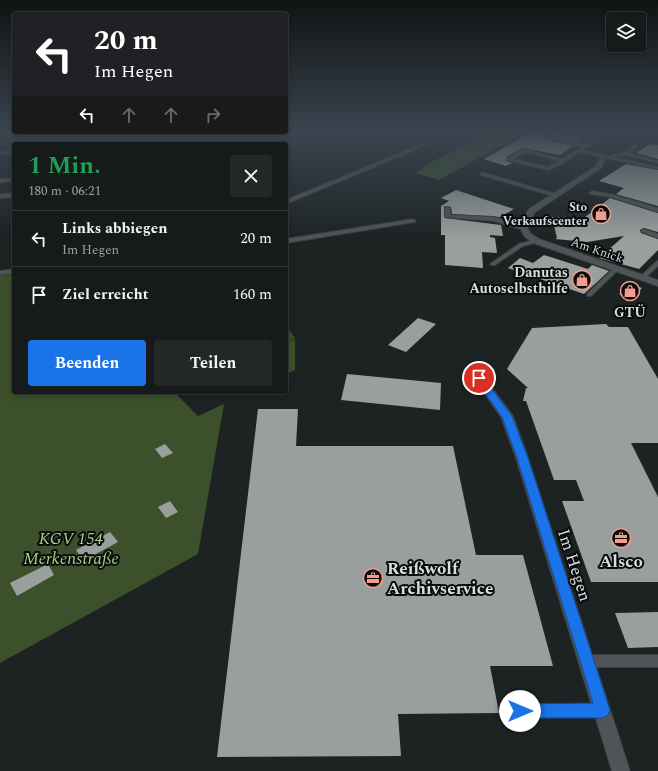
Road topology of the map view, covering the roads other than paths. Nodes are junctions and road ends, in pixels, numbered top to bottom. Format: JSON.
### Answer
{"nodes":[{"id":1,"x":368,"y":168,"type":"edge"},
{"id":2,"x":542,"y":168,"type":"edge"},
{"id":3,"x":552,"y":168,"type":"edge"},
{"id":4,"x":597,"y":168,"type":"edge"},
{"id":5,"x":483,"y":174,"type":"dead end"},
{"id":6,"x":12,"y":180,"type":"edge"},
{"id":7,"x":0,"y":181,"type":"edge"},
{"id":8,"x":592,"y":193,"type":"dead end"},
{"id":9,"x":12,"y":195,"type":"edge"},
{"id":10,"x":556,"y":195,"type":"junction"},
{"id":11,"x":0,"y":196,"type":"edge"},
{"id":12,"x":288,"y":201,"type":"edge"},
{"id":13,"x":447,"y":208,"type":"dead end"},
{"id":14,"x":658,"y":210,"type":"edge"},
{"id":15,"x":413,"y":221,"type":"dead end"},
{"id":16,"x":524,"y":228,"type":"junction"},
{"id":17,"x":644,"y":231,"type":"dead end"},
{"id":18,"x":658,"y":236,"type":"edge"},
{"id":19,"x":288,"y":241,"type":"edge"},
{"id":20,"x":536,"y":241,"type":"junction"},
{"id":21,"x":658,"y":263,"type":"edge"},
{"id":22,"x":492,"y":264,"type":"dead end"},
{"id":23,"x":616,"y":269,"type":"junction"},
{"id":24,"x":12,"y":271,"type":"edge"},
{"id":25,"x":0,"y":273,"type":"edge"},
{"id":26,"x":642,"y":278,"type":"junction"},
{"id":27,"x":658,"y":283,"type":"edge"},
{"id":28,"x":589,"y":295,"type":"dead end"},
{"id":29,"x":479,"y":378,"type":"dead end"},
{"id":30,"x":587,"y":661,"type":"junction"},
{"id":31,"x":658,"y":661,"type":"edge"},
{"id":32,"x":603,"y":710,"type":"junction"},
{"id":33,"x":520,"y":711,"type":"dead end"},
{"id":34,"x":622,"y":771,"type":"edge"}],
"edges":[{"from":1,"to":12,"type":"lane"},
{"from":2,"to":3,"type":"lane"},
{"from":4,"to":10,"type":"street"},
{"from":5,"to":10,"type":"lane"},
{"from":6,"to":7,"type":"lane"},
{"from":8,"to":14,"type":"lane"},
{"from":9,"to":11,"type":"lane"},
{"from":10,"to":16,"type":"street"},
{"from":13,"to":16,"type":"lane"},
{"from":15,"to":19,"type":"lane"},
{"from":16,"to":20,"type":"street","name":"Am Knick"},
{"from":17,"to":18,"type":"lane"},
{"from":20,"to":22,"type":"lane"},
{"from":20,"to":23,"type":"street","name":"Am Knick"},
{"from":21,"to":26,"type":"lane"},
{"from":23,"to":26,"type":"street","name":"Am Knick"},
{"from":23,"to":28,"type":"lane"},
{"from":24,"to":25,"type":"lane"},
{"from":26,"to":27,"type":"street","name":"Am Knick"},
{"from":29,"to":30,"type":"street","name":"Im Hegen"},
{"from":30,"to":31,"type":"lane"},
{"from":30,"to":32,"type":"street","name":"Im Hegen"},
{"from":32,"to":33,"type":"lane"},
{"from":32,"to":34,"type":"street","name":"Im Hegen"}]}
